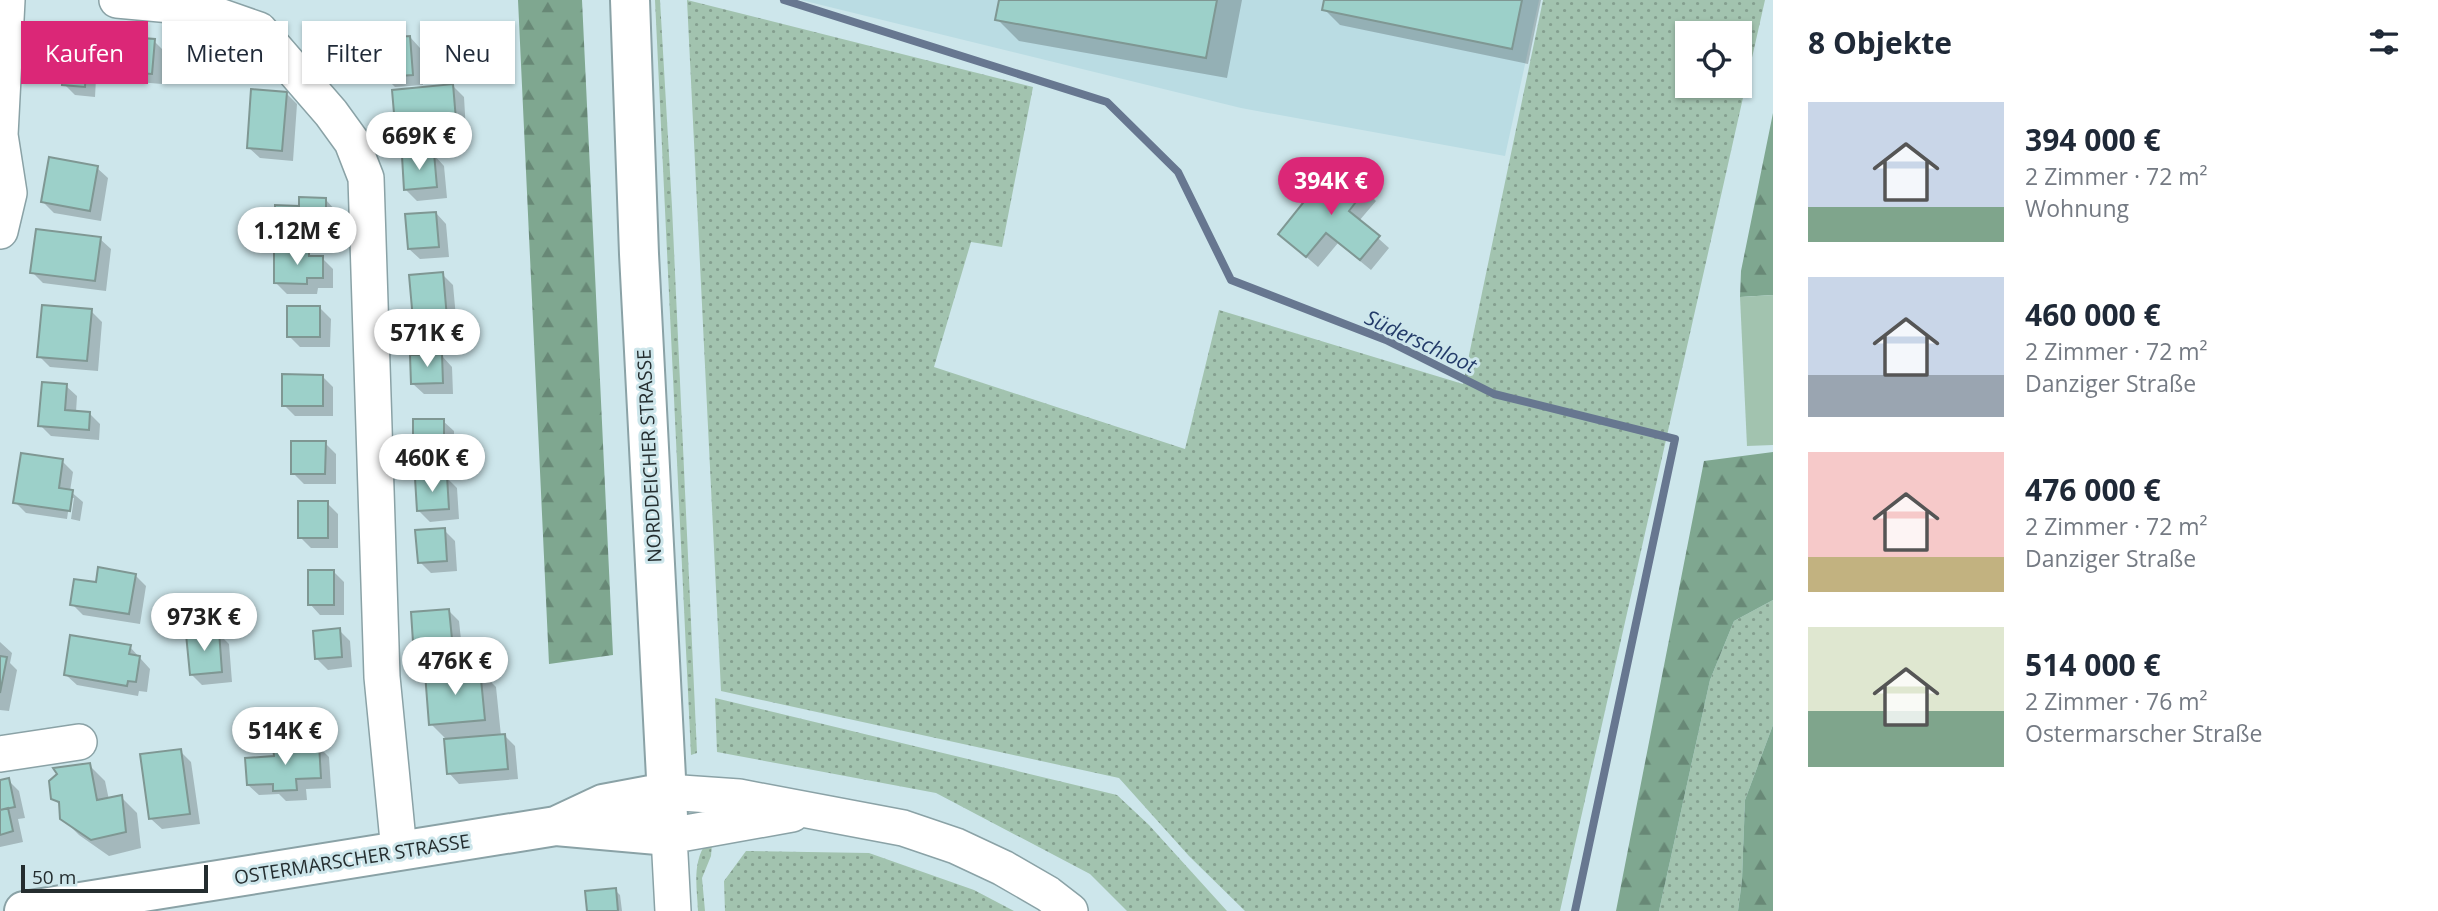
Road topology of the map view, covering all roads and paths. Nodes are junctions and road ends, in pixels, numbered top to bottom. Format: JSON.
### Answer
{"nodes":[{"id":1,"x":7,"y":0,"type":"edge"},
{"id":2,"x":117,"y":0,"type":"edge"},
{"id":3,"x":630,"y":0,"type":"edge"},
{"id":4,"x":0,"y":231,"type":"edge"},
{"id":5,"x":79,"y":742,"type":"dead end"},
{"id":6,"x":0,"y":754,"type":"edge"},
{"id":7,"x":667,"y":792,"type":"junction"},
{"id":8,"x":809,"y":811,"type":"junction"},
{"id":9,"x":556,"y":826,"type":"junction"},
{"id":10,"x":669,"y":836,"type":"junction"},
{"id":11,"x":398,"y":851,"type":"junction"},
{"id":12,"x":24,"y":911,"type":"edge"},
{"id":13,"x":673,"y":911,"type":"edge"},
{"id":14,"x":1070,"y":911,"type":"edge"}],
"edges":[{"from":1,"to":4,"type":"street"},
{"from":2,"to":11,"type":"street"},
{"from":3,"to":7,"type":"main road","name":"NORDDEICHER STRASSE"},
{"from":5,"to":6,"type":"street"},
{"from":7,"to":8,"type":"street"},
{"from":7,"to":9,"type":"main road","name":"OSTERMARSCHER STRASSE"},
{"from":7,"to":10,"type":"main road","name":"NORDDEICHER STRASSE"},
{"from":8,"to":10,"type":"street"},
{"from":8,"to":14,"type":"street"},
{"from":9,"to":10,"type":"main road","name":"OSTERMARSCHER STRASSE"},
{"from":9,"to":11,"type":"main road","name":"OSTERMARSCHER STRASSE"},
{"from":10,"to":13,"type":"street","name":"NORDDEICHER STRASSE"},
{"from":11,"to":12,"type":"main road","name":"OSTERMARSCHER STRASSE"}]}
